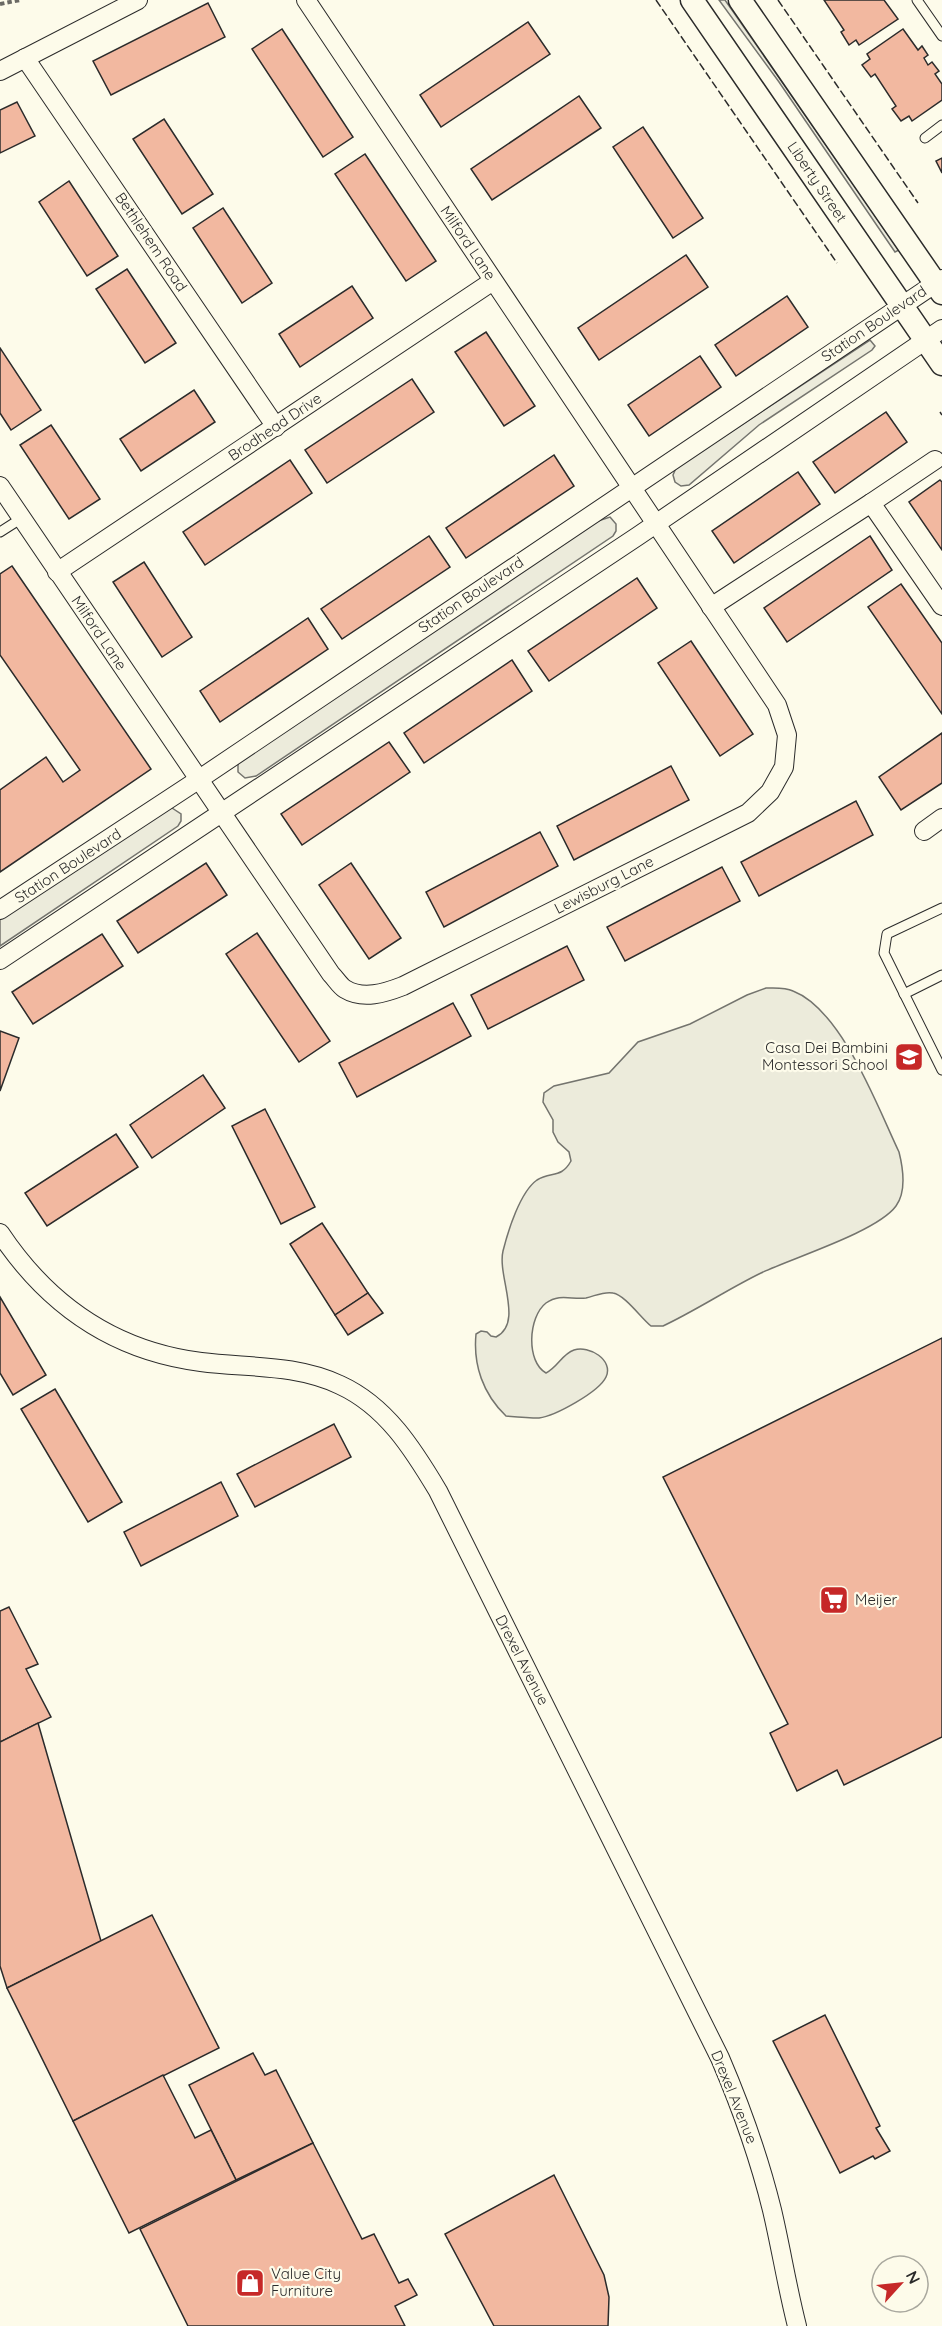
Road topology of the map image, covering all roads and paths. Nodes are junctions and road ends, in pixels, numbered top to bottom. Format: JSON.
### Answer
{"nodes":[{"id":1,"x":20,"y":0,"type":"edge"},
{"id":2,"x":138,"y":0,"type":"edge"},
{"id":3,"x":306,"y":0,"type":"edge"},
{"id":4,"x":692,"y":0,"type":"edge"},
{"id":5,"x":740,"y":0,"type":"edge"},
{"id":6,"x":917,"y":0,"type":"edge"},
{"id":7,"x":0,"y":4,"type":"edge"},
{"id":8,"x":942,"y":36,"type":"edge"},
{"id":9,"x":25,"y":58,"type":"junction"},
{"id":10,"x":0,"y":71,"type":"edge"},
{"id":11,"x":942,"y":125,"type":"edge"},
{"id":12,"x":924,"y":138,"type":"dead end"},
{"id":13,"x":493,"y":281,"type":"junction"},
{"id":14,"x":940,"y":285,"type":"edge"},
{"id":15,"x":902,"y":306,"type":"junction"},
{"id":16,"x":934,"y":335,"type":"edge"},
{"id":17,"x":942,"y":364,"type":"edge"},
{"id":18,"x":276,"y":427,"type":"junction"},
{"id":19,"x":935,"y":460,"type":"dead end"},
{"id":20,"x":0,"y":486,"type":"edge"},
{"id":21,"x":631,"y":487,"type":"junction"},
{"id":22,"x":871,"y":503,"type":"junction"},
{"id":23,"x":22,"y":518,"type":"junction"},
{"id":24,"x":655,"y":524,"type":"junction"},
{"id":25,"x":0,"y":532,"type":"edge"},
{"id":26,"x":57,"y":572,"type":"junction"},
{"id":27,"x":942,"y":606,"type":"edge"},
{"id":28,"x":711,"y":607,"type":"junction"},
{"id":29,"x":198,"y":780,"type":"junction"},
{"id":30,"x":220,"y":813,"type":"junction"},
{"id":31,"x":942,"y":818,"type":"edge"},
{"id":32,"x":924,"y":831,"type":"dead end"},
{"id":33,"x":942,"y":908,"type":"edge"},
{"id":34,"x":0,"y":910,"type":"edge"},
{"id":35,"x":0,"y":960,"type":"edge"},
{"id":36,"x":942,"y":975,"type":"edge"},
{"id":37,"x":904,"y":994,"type":"junction"},
{"id":38,"x":942,"y":1070,"type":"edge"},
{"id":39,"x":0,"y":1233,"type":"edge"},
{"id":40,"x":798,"y":2326,"type":"edge"}],
"edges":[{"from":1,"to":7,"type":"path"},
{"from":2,"to":9,"type":"street"},
{"from":3,"to":13,"type":"street","name":"Milford Lane"},
{"from":4,"to":15,"type":"street","name":"Liberty Street"},
{"from":5,"to":14,"type":"street"},
{"from":6,"to":8,"type":"lane"},
{"from":9,"to":10,"type":"street"},
{"from":9,"to":18,"type":"street","name":"Bethlehem Road"},
{"from":11,"to":12,"type":"lane"},
{"from":13,"to":18,"type":"street","name":"Brodhead Drive"},
{"from":13,"to":21,"type":"street","name":"Milford Lane"},
{"from":14,"to":15,"type":"street","name":"Station Boulevard"},
{"from":15,"to":16,"type":"street","name":"Liberty Street"},
{"from":15,"to":21,"type":"street","name":"Station Boulevard"},
{"from":16,"to":17,"type":"street","name":"Liberty Street"},
{"from":16,"to":24,"type":"street"},
{"from":18,"to":26,"type":"street","name":"Brodhead Drive"},
{"from":19,"to":22,"type":"street"},
{"from":20,"to":23,"type":"street","name":"Milford Lane"},
{"from":21,"to":24,"type":"street","name":"Milford Lane"},
{"from":21,"to":29,"type":"street","name":"Station Boulevard"},
{"from":22,"to":27,"type":"street"},
{"from":22,"to":28,"type":"street"},
{"from":23,"to":25,"type":"lane"},
{"from":23,"to":26,"type":"street","name":"Milford Lane"},
{"from":24,"to":28,"type":"street","name":"Lewisburg Lane"},
{"from":24,"to":30,"type":"street"},
{"from":26,"to":29,"type":"street","name":"Milford Lane"},
{"from":28,"to":30,"type":"street","name":"Lewisburg Lane"},
{"from":29,"to":30,"type":"street","name":"Milford Lane"},
{"from":29,"to":34,"type":"street","name":"Station Boulevard"},
{"from":30,"to":35,"type":"street"},
{"from":31,"to":32,"type":"street"},
{"from":33,"to":37,"type":"lane"},
{"from":36,"to":37,"type":"lane"},
{"from":37,"to":38,"type":"lane"},
{"from":39,"to":40,"type":"street","name":"Drexel Avenue"}]}
